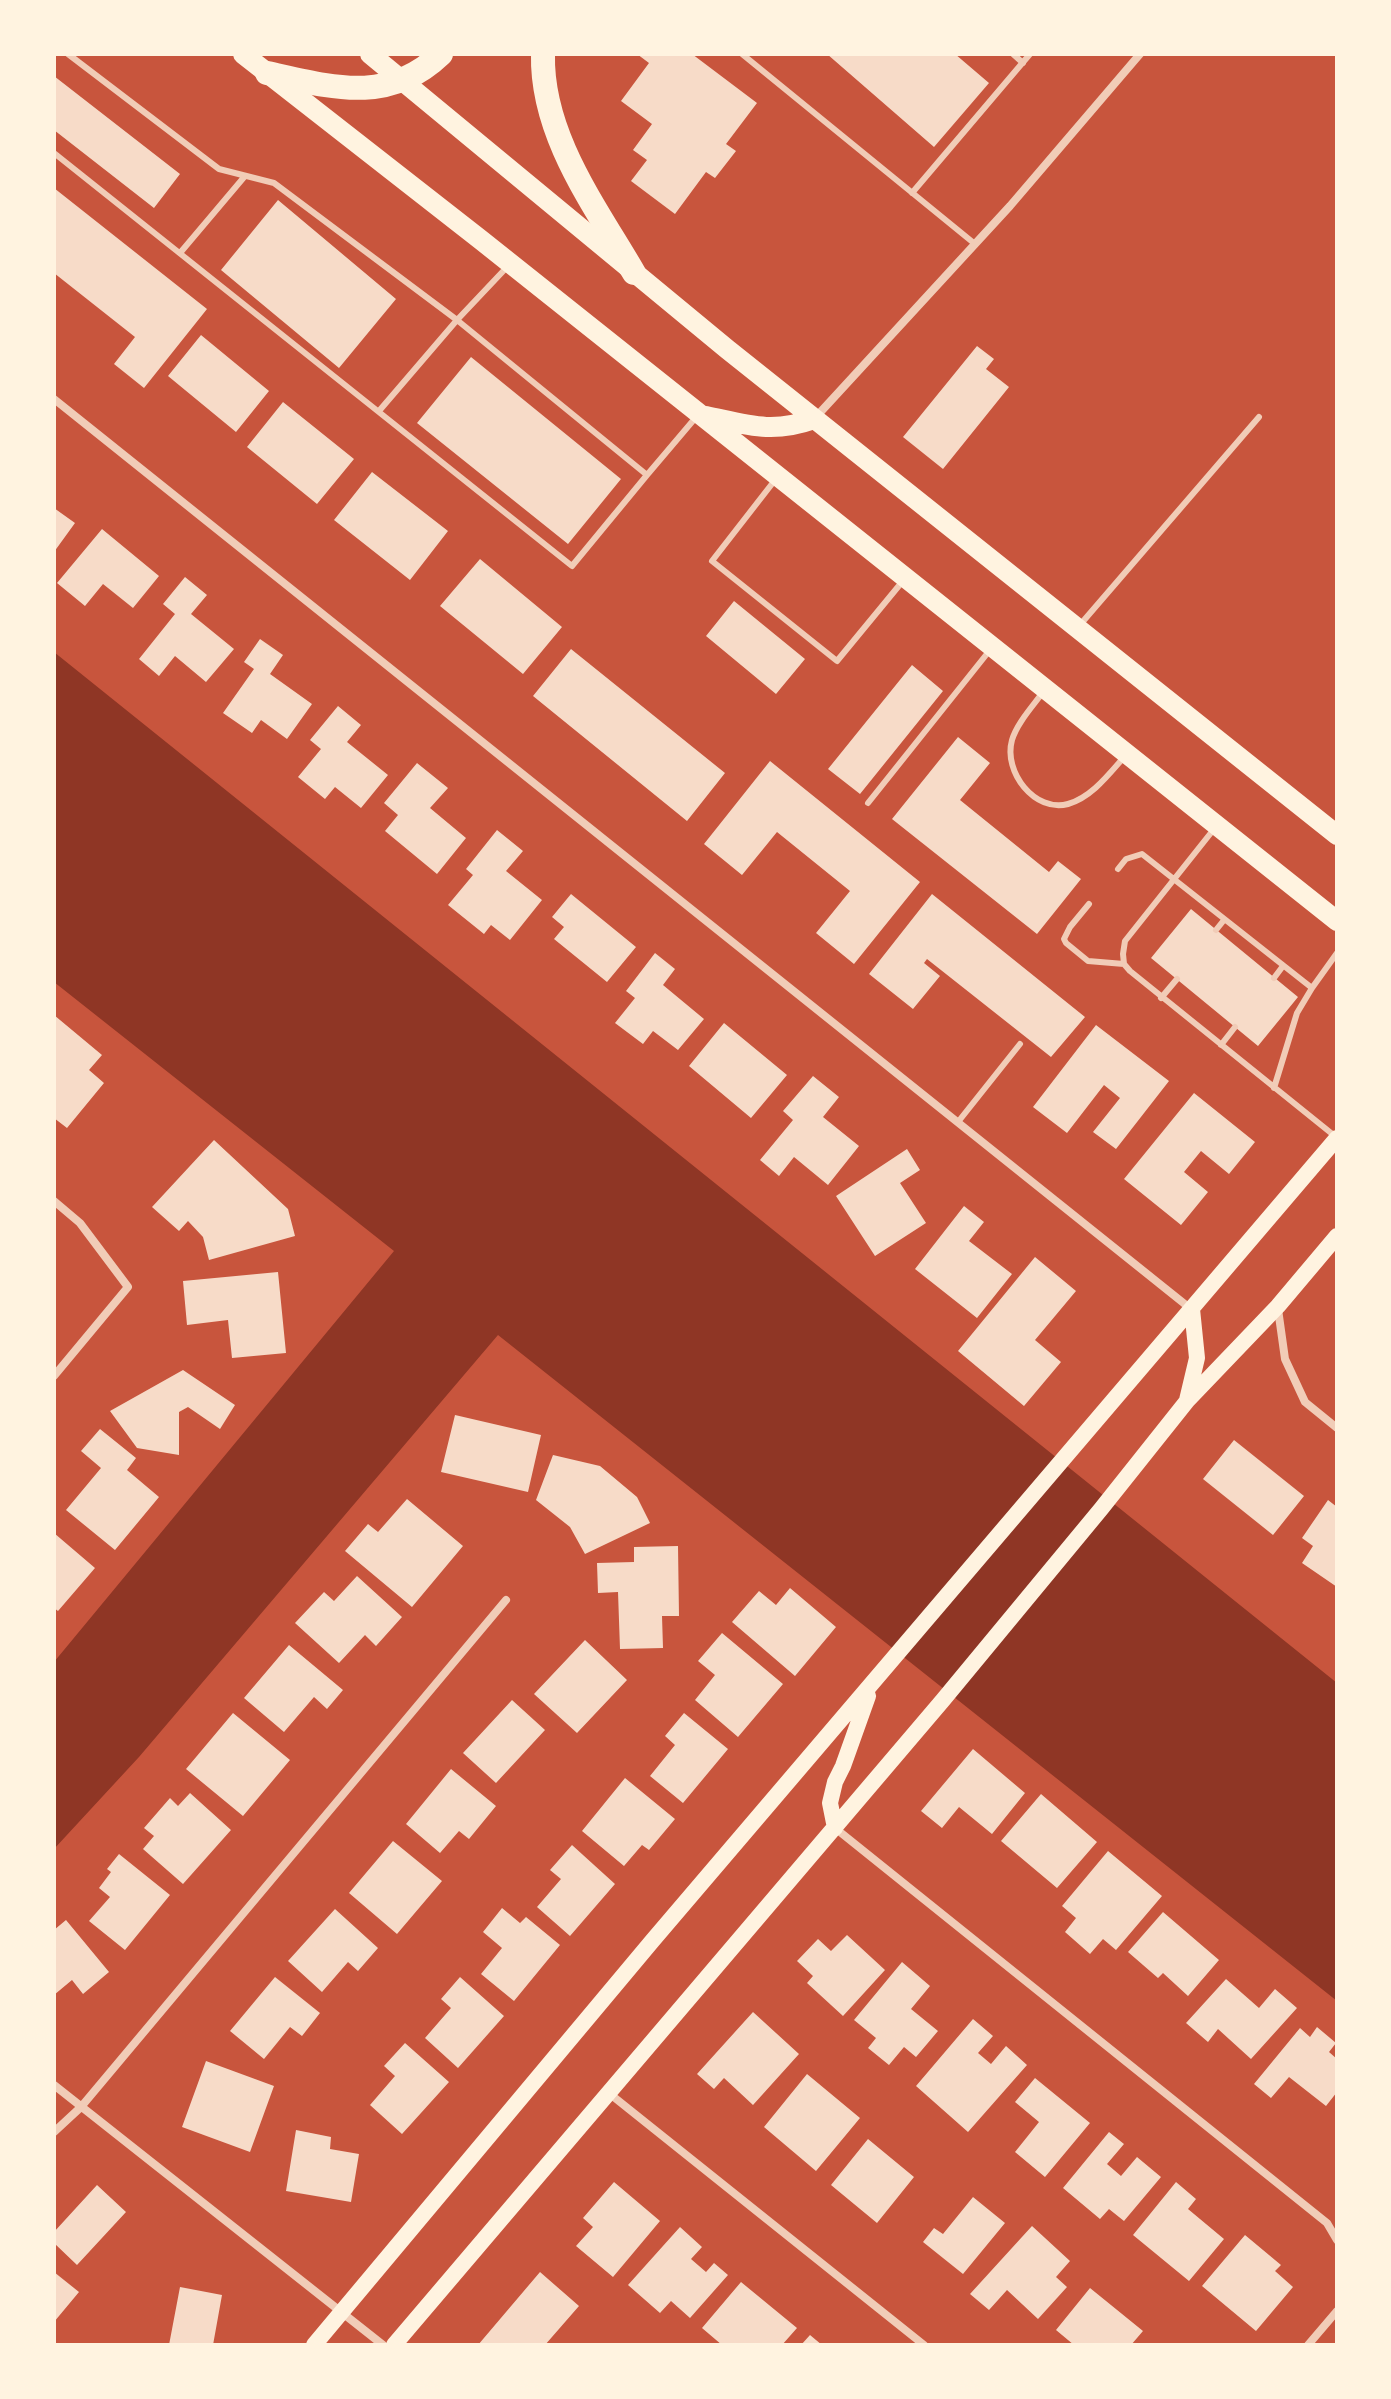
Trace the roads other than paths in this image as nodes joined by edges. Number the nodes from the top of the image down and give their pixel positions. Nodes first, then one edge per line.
1 (68, 54) edge
2 (243, 54) edge
3 (370, 54) edge
4 (441, 54) edge
5 (543, 54) edge
6 (742, 54) edge
7 (1013, 54) edge
8 (1030, 54) edge
9 (1140, 54) edge
10 (1023, 63) junction
11 (267, 73) junction
12 (403, 81) junction
13 (54, 153) edge
14 (245, 176) junction
15 (912, 193) junction
16 (975, 244) junction
17 (180, 253) junction
18 (510, 263) junction
19 (634, 273) junction
20 (457, 320) junction
21 (54, 399) edge
22 (379, 411) junction
23 (698, 414) junction
24 (1259, 417) dead end
25 (814, 419) junction
26 (647, 475) junction
27 (777, 477) junction
28 (905, 578) junction
29 (1076, 629) junction
30 (992, 647) junction
31 (1045, 689) junction
32 (1127, 754) junction
33 (868, 803) dead end
34 (1217, 826) junction
35 (1336, 831) edge
36 (1118, 869) dead end
37 (1174, 880) junction
38 (1089, 904) dead end
39 (1224, 920) junction
40 (1337, 921) edge
41 (1216, 930) dead end
42 (1337, 953) edge
43 (1124, 964) junction
44 (1283, 966) junction
45 (1274, 978) dead end
46 (1177, 979) dead end
47 (1312, 988) junction
48 (1161, 998) junction
49 (1235, 1027) dead end
50 (1020, 1044) dead end
51 (1221, 1045) junction
52 (1274, 1088) junction
53 (958, 1122) junction
54 (1337, 1138) edge
55 (54, 1201) edge
56 (1337, 1236) edge
57 (1278, 1306) junction
58 (1192, 1309) junction
59 (54, 1376) edge
60 (1187, 1401) junction
61 (1337, 1428) edge
62 (506, 1600) dead end
63 (872, 1685) junction
64 (835, 1828) junction
65 (54, 2085) edge
66 (610, 2094) junction
67 (81, 2107) junction
68 (54, 2132) edge
69 (1337, 2240) edge
70 (1337, 2311) edge
71 (342, 2312) junction
72 (314, 2345) edge
73 (383, 2345) edge
74 (394, 2345) edge
75 (924, 2345) edge
76 (1308, 2345) edge

1 - 14 lane
2 - 11 main road
3 - 12 main road
4 - 12 highway
5 - 19 highway
6 - 15 lane
7 - 10 lane
8 - 10 lane
9 - 16 street
10 - 15 lane
11 - 12 highway
11 - 18 main road
12 - 19 main road
13 - 17 lane
14 - 17 lane
14 - 20 lane
15 - 16 lane
16 - 25 street
17 - 22 lane
18 - 20 lane
18 - 23 main road
19 - 25 main road
20 - 22 lane
20 - 26 lane
21 - 53 street
22 - 26 lane
23 - 25 main road
23 - 26 lane
23 - 27 main road
24 - 29 lane
25 - 29 main road
27 - 28 main road
27 - 28 lane
28 - 30 main road
29 - 35 main road
30 - 31 main road
30 - 33 lane
31 - 32 main road
31 - 32 lane
32 - 34 main road
34 - 37 lane
34 - 40 main road
36 - 37 lane
37 - 39 lane
37 - 43 lane
38 - 43 lane
39 - 41 lane
39 - 44 lane
42 - 47 lane
43 - 48 lane
44 - 45 lane
44 - 47 lane
46 - 48 lane
47 - 52 lane
48 - 51 lane
49 - 51 lane
50 - 53 lane
51 - 52 lane
52 - 54 lane
53 - 58 street
54 - 58 main road
55 - 59 street
56 - 57 main road
57 - 60 main road
57 - 61 street
58 - 60 main road
58 - 63 main road
60 - 64 main road
62 - 67 street
63 - 64 main road
63 - 71 main road
64 - 66 main road
64 - 69 street
65 - 67 street
66 - 74 main road
66 - 75 street
67 - 68 street
67 - 71 street
70 - 76 street
71 - 72 main road
71 - 73 street

